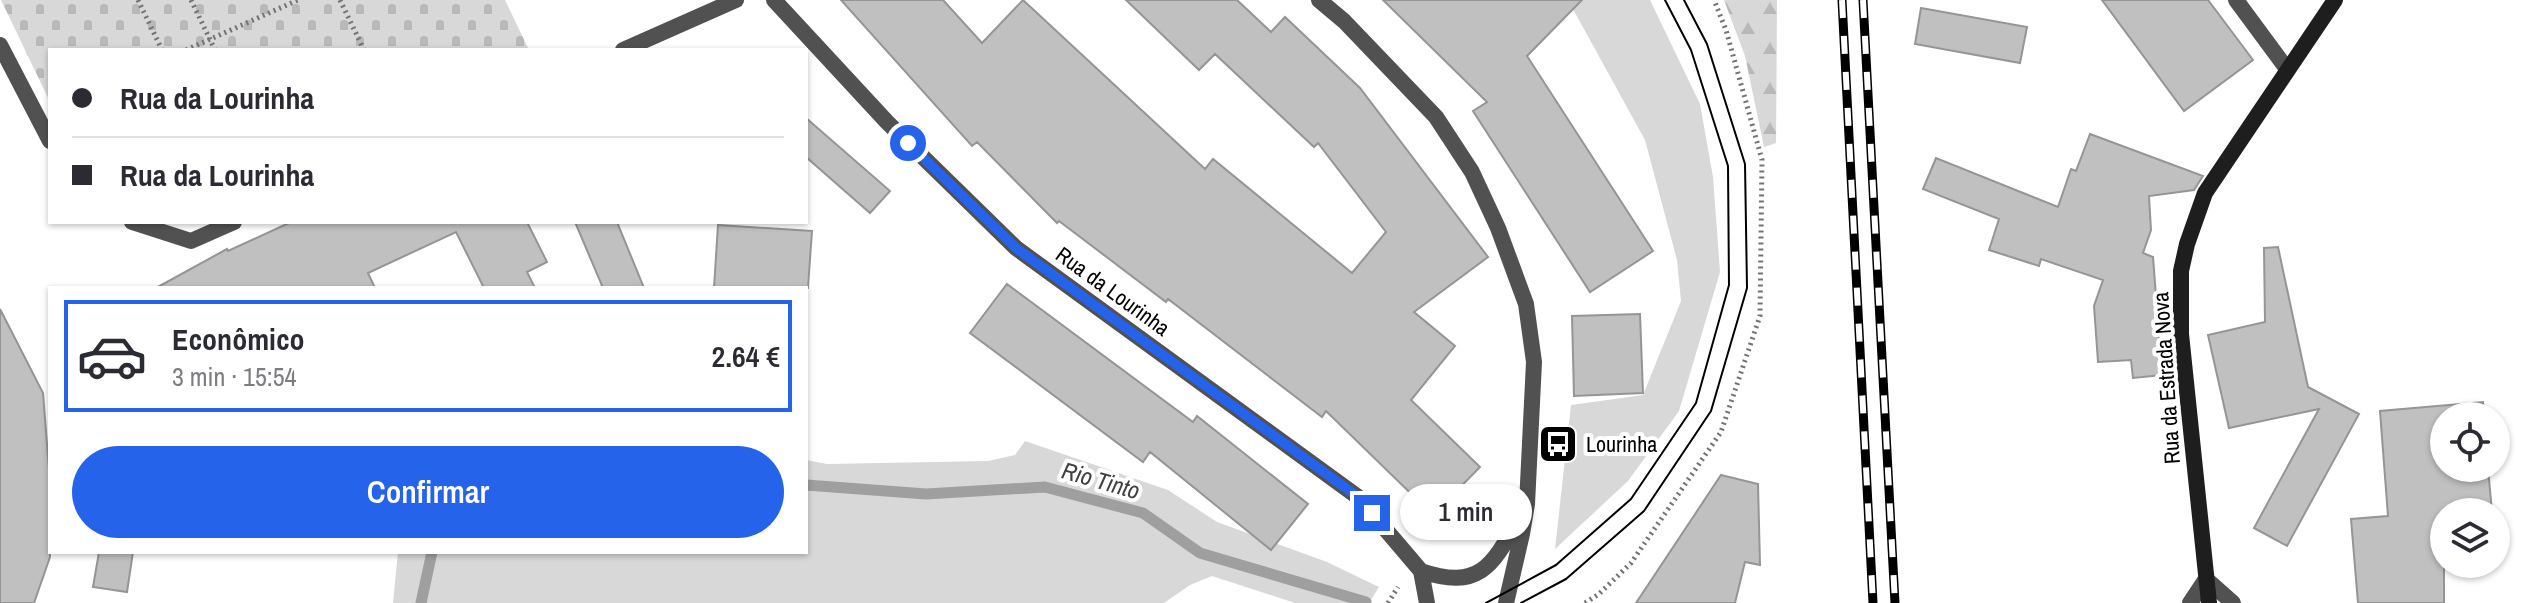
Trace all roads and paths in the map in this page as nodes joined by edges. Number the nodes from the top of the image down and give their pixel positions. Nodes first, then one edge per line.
1 (138, 0) edge
2 (191, 0) edge
3 (298, 0) edge
4 (340, 0) edge
5 (736, 0) edge
6 (774, 0) edge
7 (1319, 0) edge
8 (1714, 0) edge
9 (2236, 0) edge
10 (2335, 0) edge
11 (210, 39) junction
12 (0, 45) edge
13 (161, 48) edge
14 (190, 48) edge
15 (214, 48) edge
16 (363, 48) edge
17 (628, 48) edge
18 (2287, 69) junction
19 (48, 137) edge
20 (138, 224) edge
21 (229, 224) edge
22 (1527, 504) junction
23 (1421, 571) junction
24 (2206, 579) junction
25 (1398, 587) dead end
26 (1388, 603) edge
27 (1427, 603) edge
28 (1506, 603) edge
29 (1585, 603) edge
30 (2190, 603) edge
31 (2209, 603) edge
32 (2233, 603) edge

1 - 13 path
2 - 11 path
3 - 11 path
4 - 16 path
5 - 17 street
6 - 23 street, Rua da Lourinha
7 - 22 street
8 - 29 path
9 - 18 street
10 - 18 street, Rua da Estrada Nova
11 - 14 path
11 - 15 path
12 - 19 street
18 - 24 street, Rua da Estrada Nova
20 - 21 street
22 - 23 street
22 - 28 street
23 - 27 street, Rua da Lourinha
24 - 30 street
24 - 31 street, Rua da Estrada Nova
24 - 32 street
25 - 26 path

